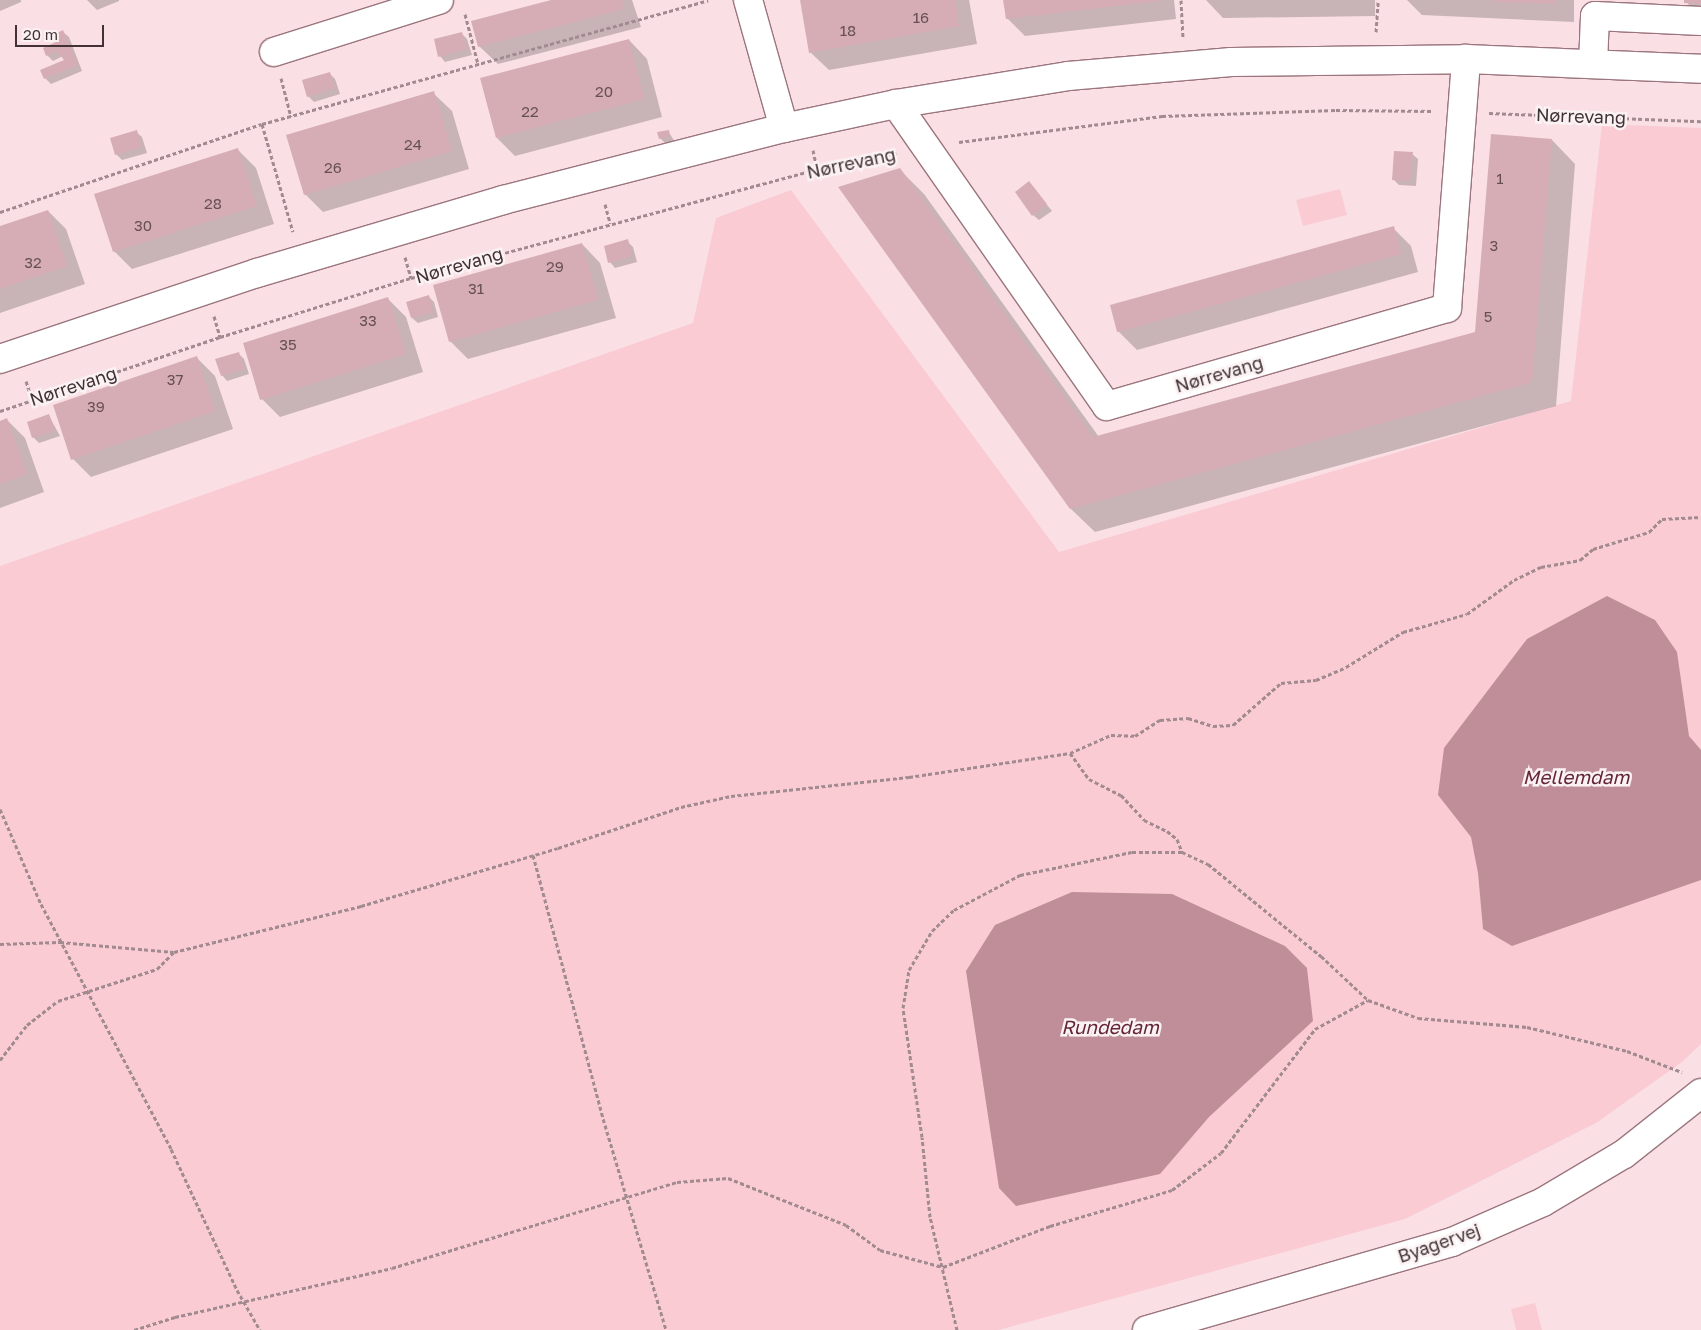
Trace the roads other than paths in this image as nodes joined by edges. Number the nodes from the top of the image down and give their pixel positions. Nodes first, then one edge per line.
1 (748, 0) edge
2 (451, 5) edge
3 (1701, 21) edge
4 (274, 52) road end
5 (1466, 59) junction
6 (1593, 64) junction
7 (1701, 69) edge
8 (896, 104) junction
9 (784, 128) junction
10 (0, 359) edge
11 (1696, 1084) edge
12 (1147, 1330) edge

1 - 9 street
2 - 4 street
3 - 6 street
5 - 6 street
5 - 8 street
5 - 8 street, Nørrevang
6 - 7 street
8 - 9 street
9 - 10 street
11 - 12 street, Byagervej

